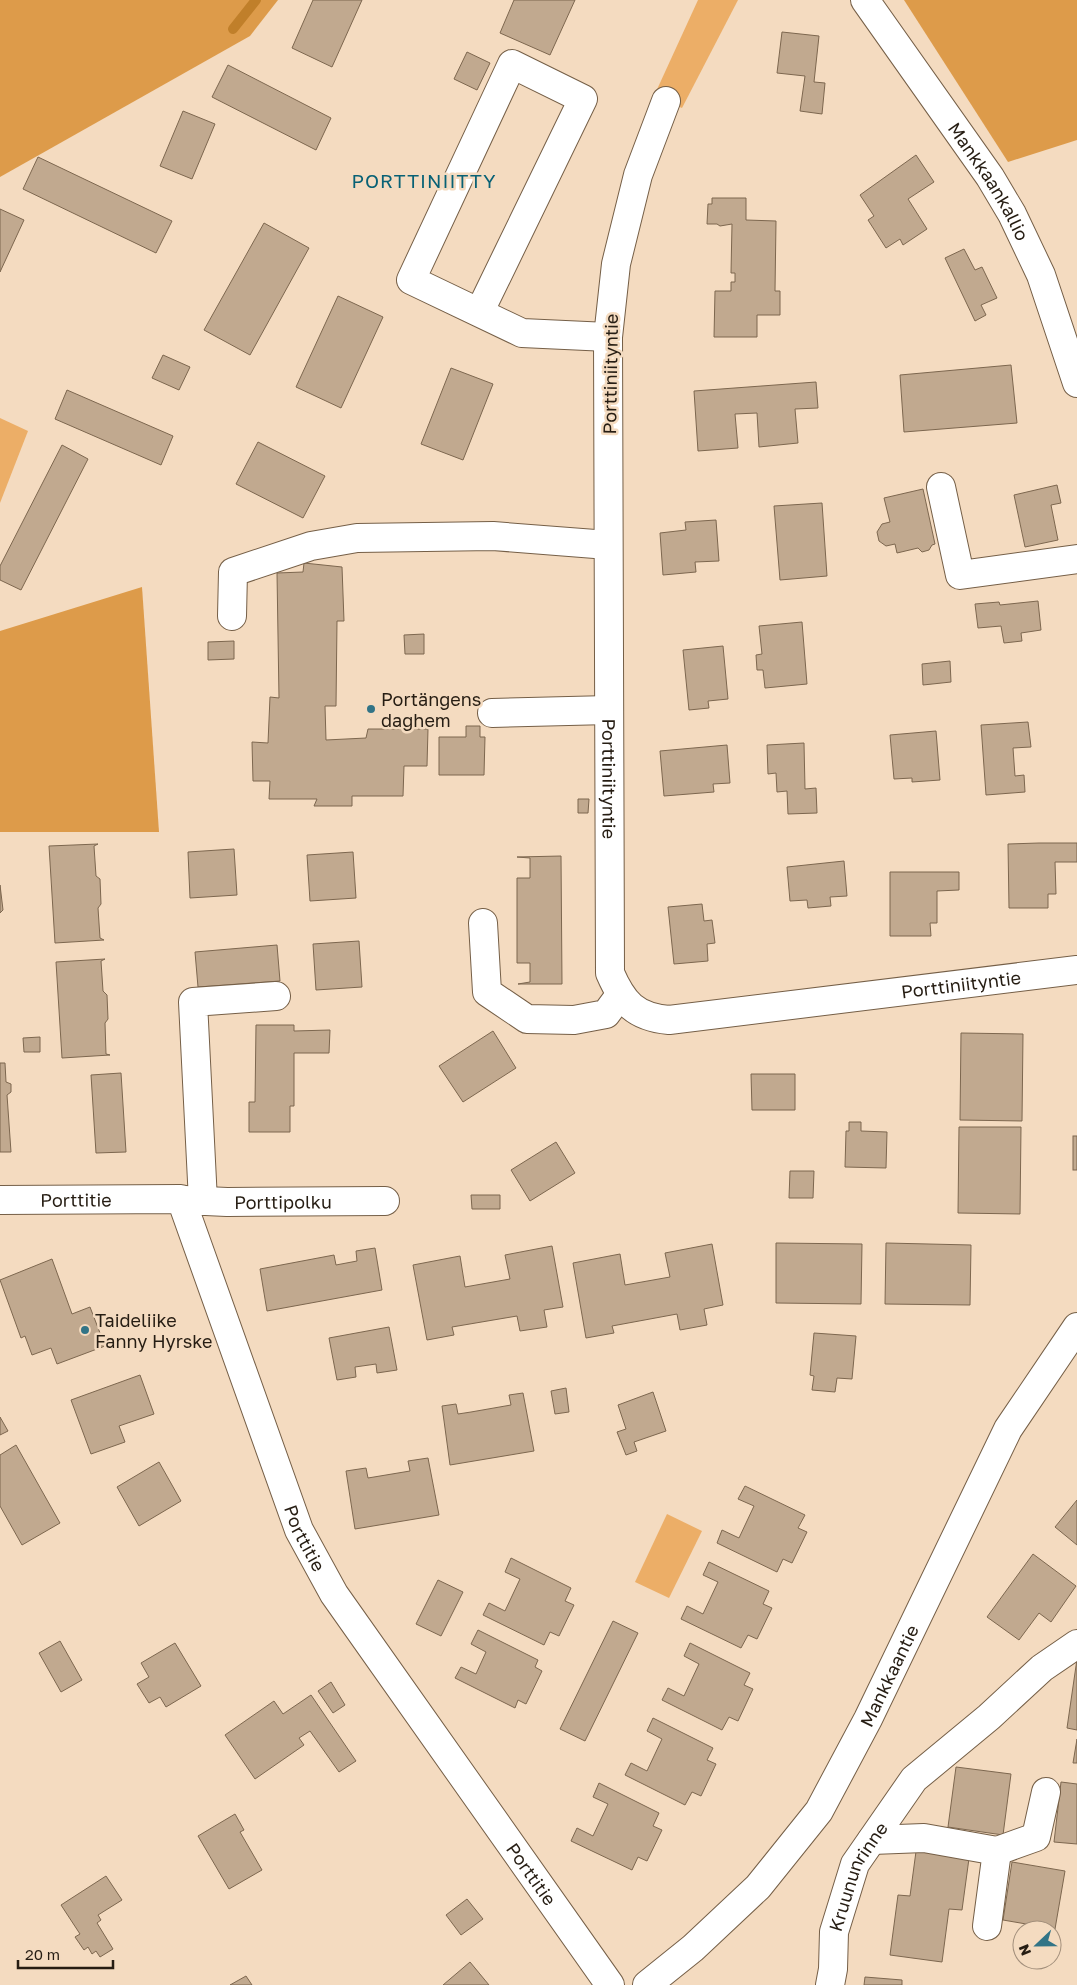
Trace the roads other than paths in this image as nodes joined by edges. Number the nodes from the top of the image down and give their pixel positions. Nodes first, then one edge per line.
1 (865, 0) edge
2 (666, 100) dead end
3 (480, 312) junction
4 (608, 337) junction
5 (1077, 382) edge
6 (941, 487) dead end
7 (608, 545) junction
8 (1077, 559) edge
9 (232, 616) dead end
10 (609, 710) junction
11 (492, 714) dead end
12 (483, 923) dead end
13 (1077, 970) edge
14 (620, 995) junction
15 (276, 996) dead end
16 (0, 1200) edge
17 (192, 1200) junction
18 (385, 1201) dead end
19 (1077, 1327) edge
20 (1077, 1644) edge
21 (1046, 1792) dead end
22 (872, 1840) junction
23 (996, 1851) junction
24 (987, 1926) dead end
25 (610, 1985) edge
26 (647, 1985) edge
27 (830, 1985) edge

1 - 5 street, Mankkaankallio
2 - 4 street, Porttiniityntie
3 - 3 street
3 - 4 street
4 - 7 street, Porttiniityntie
6 - 8 street
7 - 9 street
7 - 10 street, Porttiniityntie
10 - 11 street
10 - 14 street, Porttiniityntie
12 - 14 street
13 - 14 street, Porttiniityntie
15 - 17 street
16 - 17 street, Porttitie
17 - 18 street, Porttipolku
17 - 25 street, Porttitie
19 - 26 street, Mankkaantie
20 - 22 street, Kruununrinne
21 - 23 street
22 - 23 street
22 - 27 street, Kruununrinne
23 - 24 street

